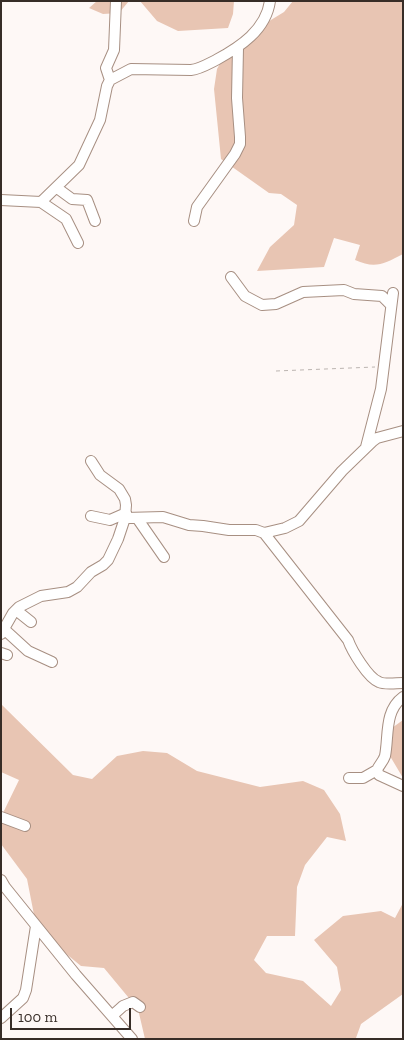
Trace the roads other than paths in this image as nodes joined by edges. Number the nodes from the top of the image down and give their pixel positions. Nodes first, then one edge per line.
1 (116, 1) edge
2 (270, 1) edge
3 (238, 48) junction
4 (110, 80) junction
5 (57, 188) junction
6 (1, 200) edge
7 (41, 202) junction
8 (194, 220) dead end
9 (95, 221) dead end
10 (78, 242) dead end
11 (231, 277) dead end
12 (393, 293) dead end
13 (391, 304) junction
14 (403, 431) edge
15 (366, 448) junction
16 (91, 461) dead end
17 (91, 516) dead end
18 (126, 516) junction
19 (137, 518) junction
20 (264, 532) junction
21 (164, 556) dead end
22 (16, 610) junction
23 (31, 622) dead end
24 (3, 632) edge
25 (52, 662) dead end
26 (403, 682) edge
27 (403, 697) edge
28 (377, 770) junction
29 (349, 778) dead end
30 (403, 786) edge
31 (1, 817) edge
32 (25, 826) dead end
33 (1, 880) edge
34 (36, 926) junction
35 (140, 1007) dead end
36 (113, 1015) junction
37 (1, 1018) edge
38 (132, 1039) edge

1 - 4 street
2 - 3 street
3 - 4 street
3 - 8 street
4 - 5 street
5 - 7 street
5 - 9 street
6 - 7 street
7 - 10 street
11 - 13 street
12 - 13 street
13 - 15 street
14 - 15 street
15 - 20 street
16 - 18 street
17 - 18 street
18 - 19 street
18 - 22 street
19 - 20 street
19 - 21 street
20 - 26 street
22 - 23 street
22 - 24 street
24 - 25 street
27 - 28 street
28 - 29 street
28 - 30 street
31 - 32 street
33 - 34 street
34 - 36 street
34 - 37 street
35 - 36 street
36 - 38 street

